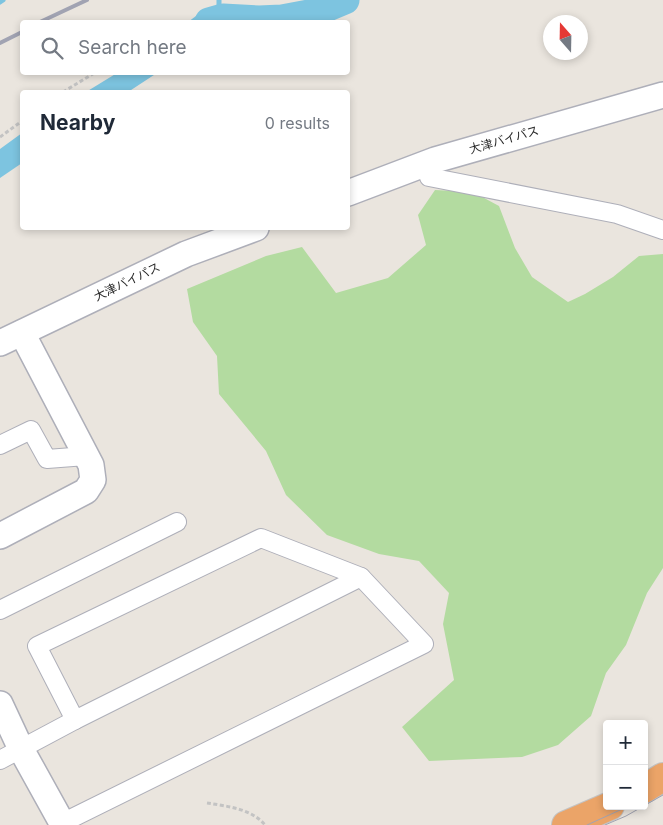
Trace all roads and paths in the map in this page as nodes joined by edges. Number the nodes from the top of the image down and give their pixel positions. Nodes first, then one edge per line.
1 (91, 75) edge
2 (66, 90) edge
3 (663, 94) edge
4 (20, 122) edge
5 (0, 137) edge
6 (424, 164) junction
7 (350, 192) edge
8 (251, 230) edge
9 (663, 230) edge
10 (22, 333) junction
11 (0, 343) edge
12 (0, 445) edge
13 (86, 456) junction
14 (177, 522) dead end
15 (0, 536) edge
16 (361, 577) junction
17 (0, 610) edge
18 (0, 704) edge
19 (75, 720) junction
20 (11, 755) edge
21 (663, 777) edge
22 (648, 786) edge
23 (207, 803) dead end
24 (603, 809) edge
25 (60, 824) edge
26 (265, 825) edge
27 (566, 825) edge

1 - 2 path
3 - 6 main road, 大津バイパス
4 - 5 path
6 - 7 main road, 大津バイパス
6 - 9 street
8 - 10 main road, 大津バイパス
10 - 11 main road, 大津バイパス
10 - 13 main road
12 - 13 street
13 - 15 main road
14 - 17 street
16 - 19 street
16 - 19 street
16 - 25 street
18 - 20 main road
19 - 20 street
20 - 25 main road
21 - 22 highway
23 - 26 path
24 - 27 highway

